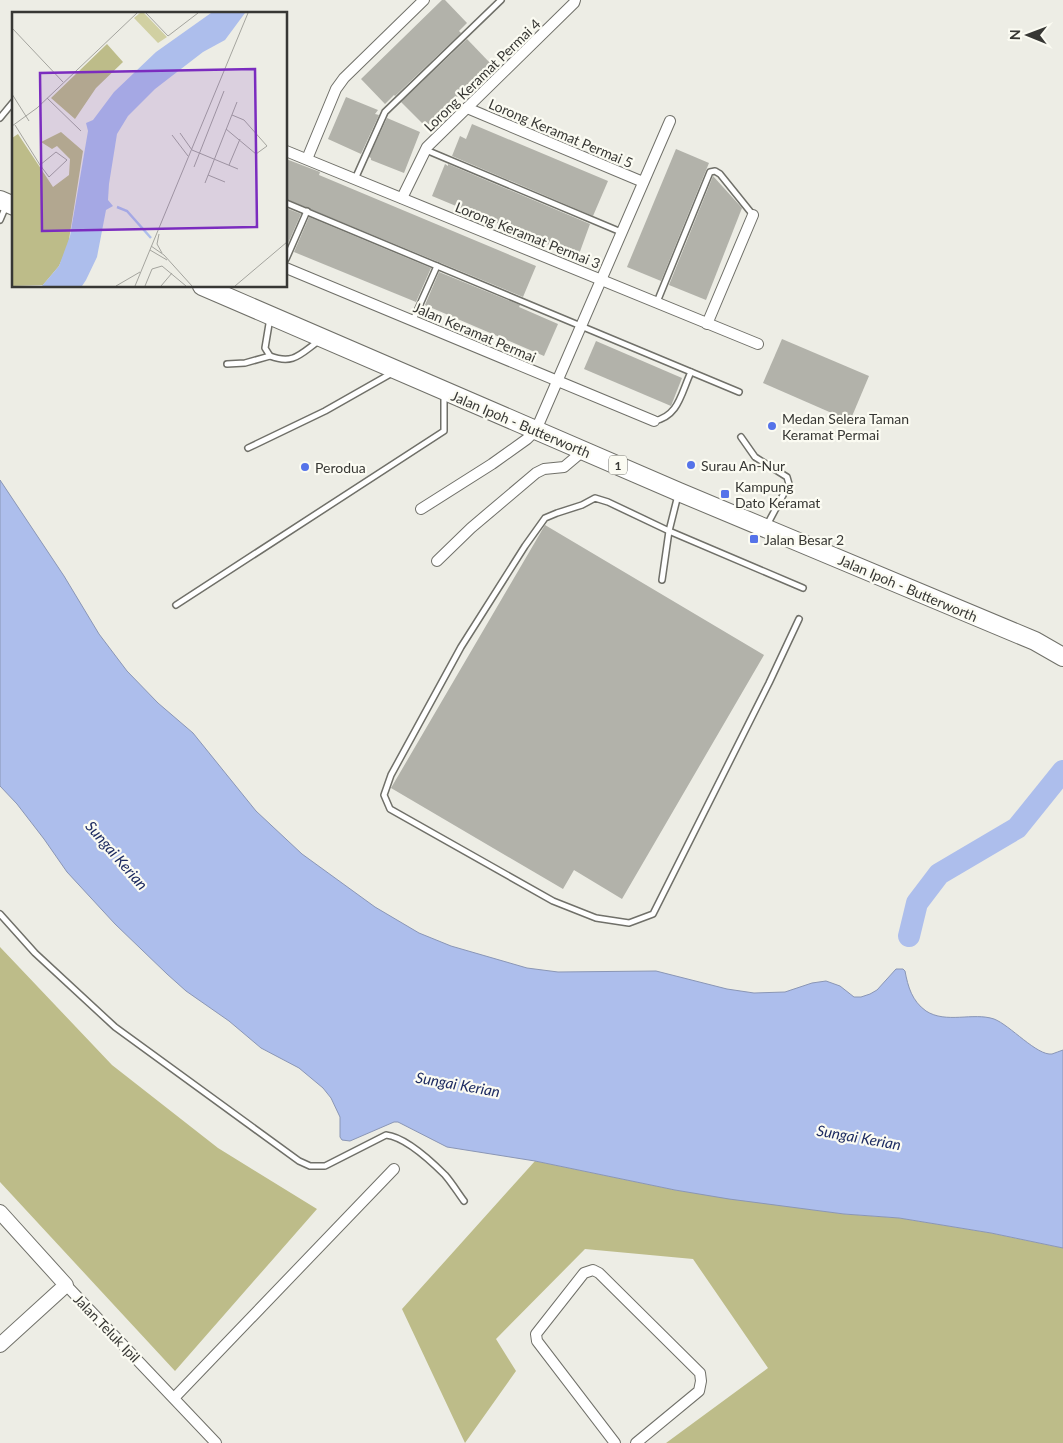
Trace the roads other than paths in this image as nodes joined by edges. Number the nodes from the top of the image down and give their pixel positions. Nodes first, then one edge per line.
1 (424, 0) edge
2 (501, 0) edge
3 (574, 2) edge
4 (12, 103) edge
5 (467, 108) junction
6 (0, 118) edge
7 (670, 121) dead end
8 (426, 150) junction
9 (288, 152) edge
10 (308, 159) junction
11 (355, 179) junction
12 (643, 182) junction
13 (402, 198) junction
14 (7, 203) edge
15 (288, 204) edge
16 (307, 211) junction
17 (754, 215) joint
18 (0, 220) edge
19 (621, 232) junction
20 (288, 254) edge
21 (437, 266) junction
22 (288, 269) edge
23 (601, 280) junction
24 (207, 288) edge
25 (656, 303) junction
26 (270, 316) junction
27 (413, 320) junction
28 (707, 324) junction
29 (581, 326) junction
30 (322, 338) junction
31 (758, 344) dead end
32 (270, 356) junction
33 (227, 364) dead end
34 (397, 370) junction
35 (691, 372) junction
36 (557, 380) junction
37 (444, 391) junction
38 (739, 392) dead end
39 (654, 421) joint
40 (536, 430) junction
41 (741, 436) dead end
42 (248, 448) dead end
43 (583, 450) junction
44 (679, 492) junction
45 (421, 509) dead end
46 (765, 528) junction
47 (669, 532) junction
48 (438, 561) dead end
49 (662, 580) dead end
50 (803, 588) dead end
51 (176, 604) dead end
52 (799, 619) dead end
53 (1035, 641) junction
54 (1063, 649) edge
55 (1063, 657) edge
56 (0, 914) edge
57 (394, 1169) dead end
58 (464, 1201) dead end
59 (0, 1212) edge
60 (66, 1285) junction
61 (0, 1345) edge
62 (174, 1398) junction
63 (216, 1443) edge
64 (615, 1443) edge
65 (636, 1443) edge

1 - 10 street
2 - 11 lane
3 - 5 street, Lorong Keramat Permai 4
4 - 6 lane
5 - 8 street, Lorong Keramat Permai 4
5 - 12 street, Lorong Keramat Permai 5
7 - 12 street
8 - 13 street, Lorong Keramat Permai 4
8 - 19 lane
9 - 10 street, Lorong Keramat Permai 3
10 - 11 street, Lorong Keramat Permai 3
11 - 13 street, Lorong Keramat Permai 3
12 - 19 street
13 - 23 street, Lorong Keramat Permai 3
14 - 18 lane
15 - 16 lane
16 - 20 lane
16 - 21 lane
17 - 25 lane
17 - 28 street
19 - 23 street
21 - 27 lane
21 - 29 lane
22 - 27 street, Jalan Keramat Permai
23 - 25 street, Lorong Keramat Permai 3
23 - 29 street
24 - 26 highway, Jalan Ipoh - Butterworth / 1
25 - 28 street, Lorong Keramat Permai 3
26 - 30 highway, Jalan Ipoh - Butterworth / 1
26 - 32 lane
27 - 36 street, Jalan Keramat Permai
28 - 31 street, Lorong Keramat Permai 3
29 - 35 lane
29 - 36 street
30 - 32 lane
30 - 34 highway, Jalan Ipoh - Butterworth / 1
32 - 33 lane
34 - 37 highway, Jalan Ipoh - Butterworth / 1
34 - 42 lane
35 - 38 lane
35 - 39 lane
36 - 39 street, Jalan Keramat Permai
36 - 40 street
37 - 40 highway, Jalan Ipoh - Butterworth / 1
37 - 51 lane
40 - 43 highway, Jalan Ipoh - Butterworth / 1
40 - 45 street
41 - 46 lane
43 - 44 highway, Jalan Ipoh - Butterworth / 1
43 - 48 street
44 - 46 highway, Jalan Ipoh - Butterworth / 1
44 - 47 lane
46 - 53 highway, Jalan Ipoh - Butterworth / 1
47 - 49 lane
47 - 50 lane
47 - 52 lane
53 - 54 highway, Jalan Ipoh - Butterworth / 1
53 - 55 highway, Jalan Ipoh - Butterworth / 1
56 - 58 lane
57 - 62 street
59 - 60 street, Jalan Teluk Ipil
60 - 61 street
60 - 62 street, Jalan Teluk Ipil
62 - 63 street, Jalan Teluk Ipil
64 - 65 street

